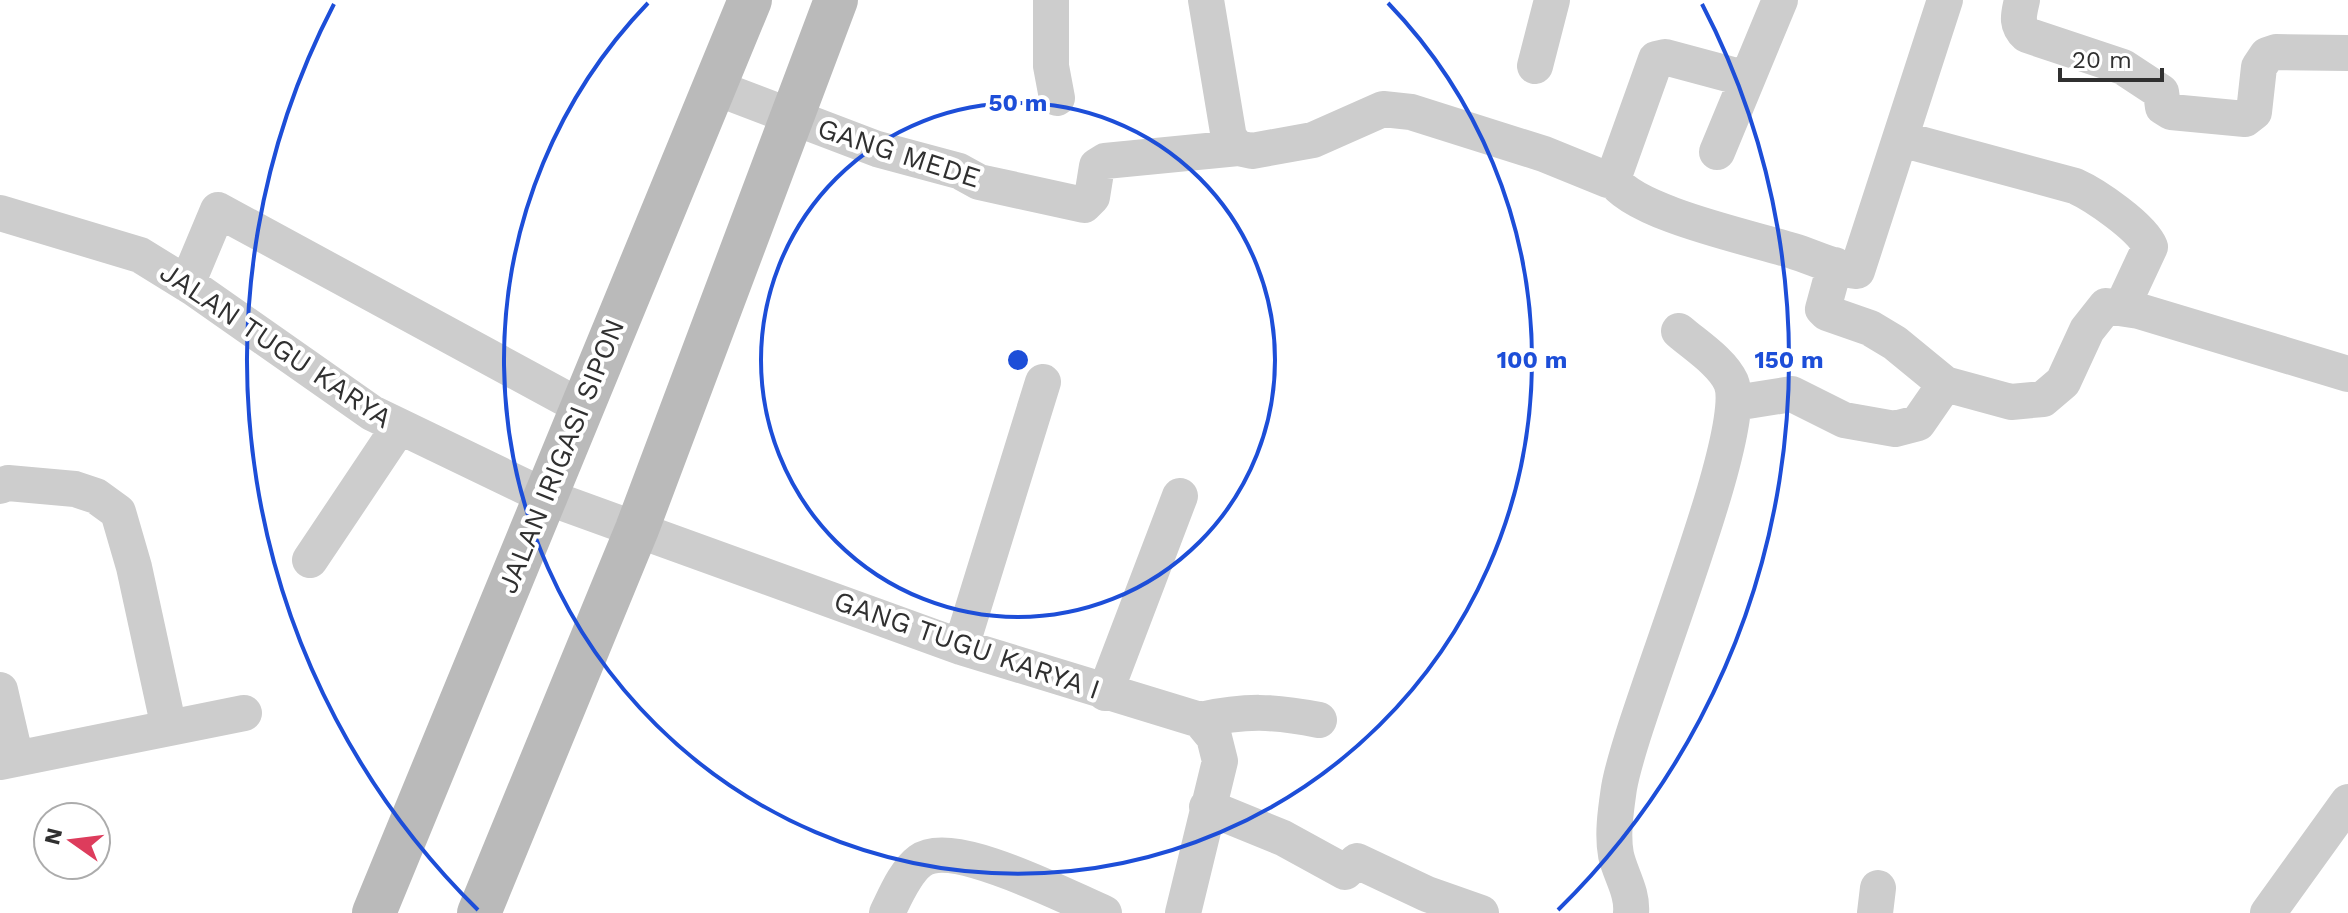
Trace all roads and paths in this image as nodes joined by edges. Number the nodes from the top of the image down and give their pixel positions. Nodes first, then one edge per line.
1 (750, 0) edge
2 (836, 0) edge
3 (1051, 0) edge
4 (1206, 0) edge
5 (1552, 0) edge
6 (1780, 0) edge
7 (1945, 0) edge
8 (2022, 0) edge
9 (2348, 53) edge
10 (1535, 66) dead end
11 (1747, 79) junction
12 (724, 91) junction
13 (1057, 98) dead end
14 (782, 112) junction
15 (1901, 139) junction
16 (1238, 148) junction
17 (1717, 152) dead end
18 (1613, 179) junction
19 (0, 213) edge
20 (1835, 265) junction
21 (187, 284) junction
22 (2122, 307) junction
23 (1679, 331) dead end
24 (2348, 374) edge
25 (1043, 382) dead end
26 (1945, 384) junction
27 (1735, 403) junction
28 (581, 407) junction
29 (399, 427) junction
30 (0, 486) edge
31 (1180, 496) dead end
32 (551, 498) junction
33 (629, 526) junction
34 (310, 560) dead end
35 (961, 647) junction
36 (0, 690) edge
37 (1105, 693) junction
38 (244, 713) dead end
39 (1200, 720) junction
40 (1319, 720) dead end
41 (169, 728) junction
42 (8, 761) edge
43 (2348, 802) edge
44 (1207, 807) junction
45 (374, 913) edge
46 (479, 913) edge
47 (887, 913) edge
48 (1104, 913) edge
49 (1183, 913) edge
50 (1481, 913) edge
51 (1631, 913) edge
52 (2268, 913) edge

1 - 12 street, JALAN IRIGASI SIPON
2 - 14 street
3 - 13 street
4 - 16 street
5 - 10 street
6 - 11 street
7 - 15 street
8 - 9 street
11 - 17 street
11 - 18 street
12 - 14 street, GANG MEDE
12 - 28 street, JALAN IRIGASI SIPON
14 - 16 street, GANG MEDE
14 - 33 street
15 - 20 street
15 - 22 street
16 - 18 street
18 - 20 street
19 - 21 street, JALAN TUGU KARYA
20 - 26 street
21 - 28 street
21 - 29 street, JALAN TUGU KARYA
22 - 24 street
22 - 26 street
23 - 27 street
25 - 35 street
26 - 27 street
27 - 51 street
28 - 32 street, JALAN IRIGASI SIPON
29 - 32 street, JALAN TUGU KARYA
29 - 34 street
30 - 41 street
31 - 37 street
32 - 33 street, GANG TUGU KARYA I
32 - 45 street, JALAN IRIGASI SIPON
33 - 35 street, GANG TUGU KARYA I
33 - 46 street
35 - 37 street, GANG TUGU KARYA I
36 - 42 street
37 - 39 street, GANG TUGU KARYA I
38 - 41 street
39 - 40 street
39 - 44 street
41 - 42 street
43 - 52 street
44 - 49 street
44 - 50 street
47 - 48 street

